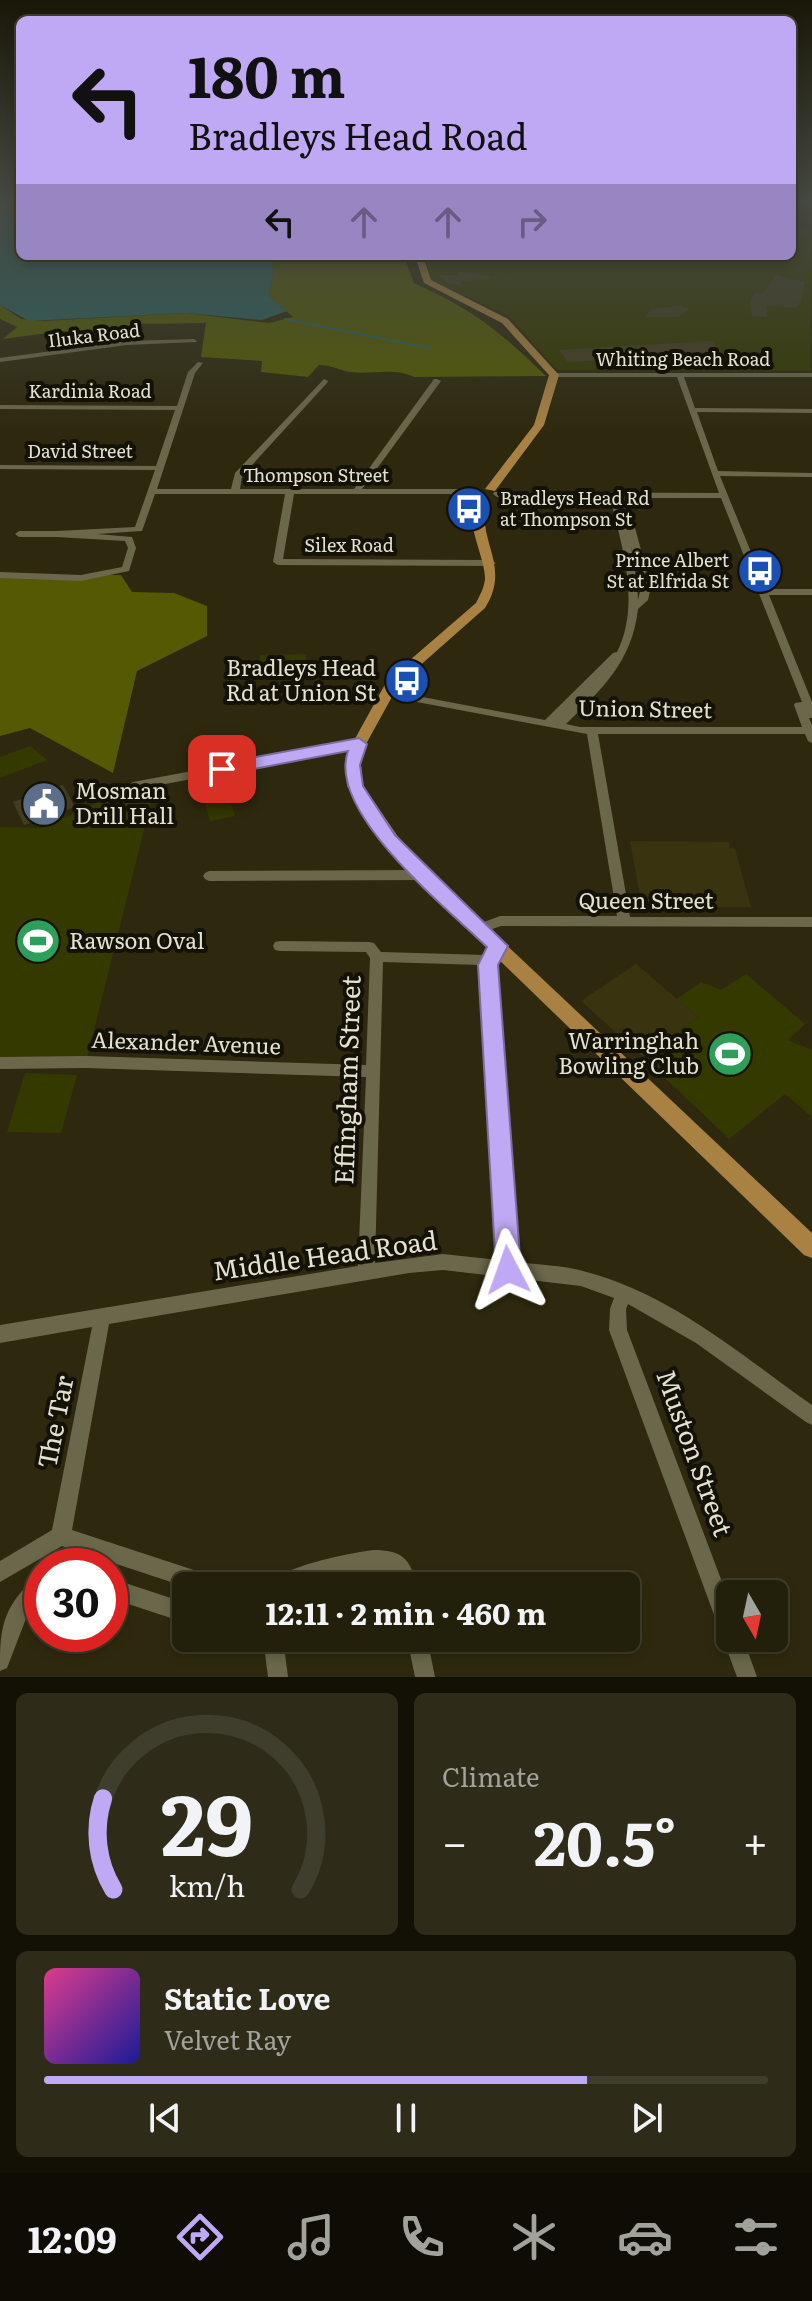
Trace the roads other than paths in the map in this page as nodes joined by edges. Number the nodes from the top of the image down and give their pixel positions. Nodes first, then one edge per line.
1 (426, 279) edge
2 (192, 343) dead end
3 (0, 362) edge
4 (200, 363) dead end
5 (554, 375) junction
6 (677, 376) junction
7 (810, 376) edge
8 (324, 381) dead end
9 (437, 381) dead end
10 (0, 407) edge
11 (180, 408) junction
12 (694, 410) junction
13 (812, 411) edge
14 (0, 467) edge
15 (159, 468) junction
16 (714, 470) junction
17 (812, 475) edge
18 (152, 491) junction
19 (235, 492) junction
20 (290, 492) junction
21 (356, 492) junction
22 (618, 495) junction
23 (486, 496) junction
24 (724, 496) junction
25 (19, 534) dead end
26 (57, 534) junction
27 (491, 563) junction
28 (0, 575) edge
29 (764, 592) junction
30 (812, 592) edge
31 (385, 693) junction
32 (812, 715) edge
33 (552, 725) junction
34 (592, 731) junction
35 (811, 734) edge
36 (359, 744) junction
37 (133, 786) dead end
38 (425, 875) junction
39 (209, 876) dead end
40 (624, 921) junction
41 (812, 922) edge
42 (481, 928) junction
43 (280, 946) dead end
44 (495, 953) junction
45 (377, 957) junction
46 (0, 1063) edge
47 (371, 1071) junction
48 (812, 1248) edge
49 (508, 1270) junction
50 (366, 1272) junction
51 (624, 1295) junction
52 (102, 1317) junction
53 (0, 1334) edge
54 (812, 1416) edge
55 (61, 1536) junction
56 (0, 1572) edge
57 (315, 1572) edge
58 (401, 1572) edge
59 (172, 1573) edge
60 (716, 1592) edge
61 (128, 1594) edge
62 (24, 1604) edge
63 (172, 1608) edge
64 (275, 1652) edge
65 (420, 1652) edge
66 (738, 1652) edge
67 (0, 1661) edge
68 (278, 1677) edge
69 (425, 1677) edge
70 (747, 1677) edge

1 - 5 main road
2 - 3 street, Iluka Road
4 - 11 street
5 - 6 street, Whiting Beach Road
5 - 23 main road
6 - 7 street, Whiting Beach Road
6 - 12 street
6 - 16 street
8 - 19 street
9 - 21 street
10 - 11 street, Kardinia Road
11 - 15 street
12 - 13 street
12 - 16 street
14 - 15 street, David Street
15 - 18 street
16 - 17 street
16 - 24 street
18 - 19 street, Thompson Street
18 - 26 street
19 - 20 street, Thompson Street
20 - 21 street, Thompson Street
20 - 27 street, Silex Road
21 - 23 street, Thompson Street
22 - 23 street, Thompson Street
22 - 24 street, Thompson Street
22 - 33 street
23 - 27 main road
24 - 29 street
24 - 35 street
25 - 26 street
26 - 28 street
27 - 31 main road
29 - 30 street
29 - 32 street
31 - 33 street, Union Street
31 - 36 main road
33 - 34 street, Union Street
34 - 35 street, Union Street
34 - 40 street
36 - 37 street
36 - 38 main road
38 - 39 street
38 - 42 main road
40 - 41 street, Queen Street
40 - 42 street, Queen Street
42 - 44 main road
43 - 45 street
44 - 45 street, Effingham Street
44 - 48 main road
44 - 49 street
45 - 47 street, Effingham Street
46 - 47 street, Alexander Avenue
47 - 50 street, Effingham Street
49 - 50 street, Middle Head Road
49 - 51 street, Middle Head Road
50 - 52 street, Middle Head Road
51 - 54 street, Middle Head Road
51 - 60 street, Muston Street
52 - 53 street, Middle Head Road
52 - 55 street, The Tar
55 - 56 street
55 - 59 street
57 - 58 street
61 - 63 street
62 - 67 street
64 - 68 street
65 - 69 street
66 - 70 street

